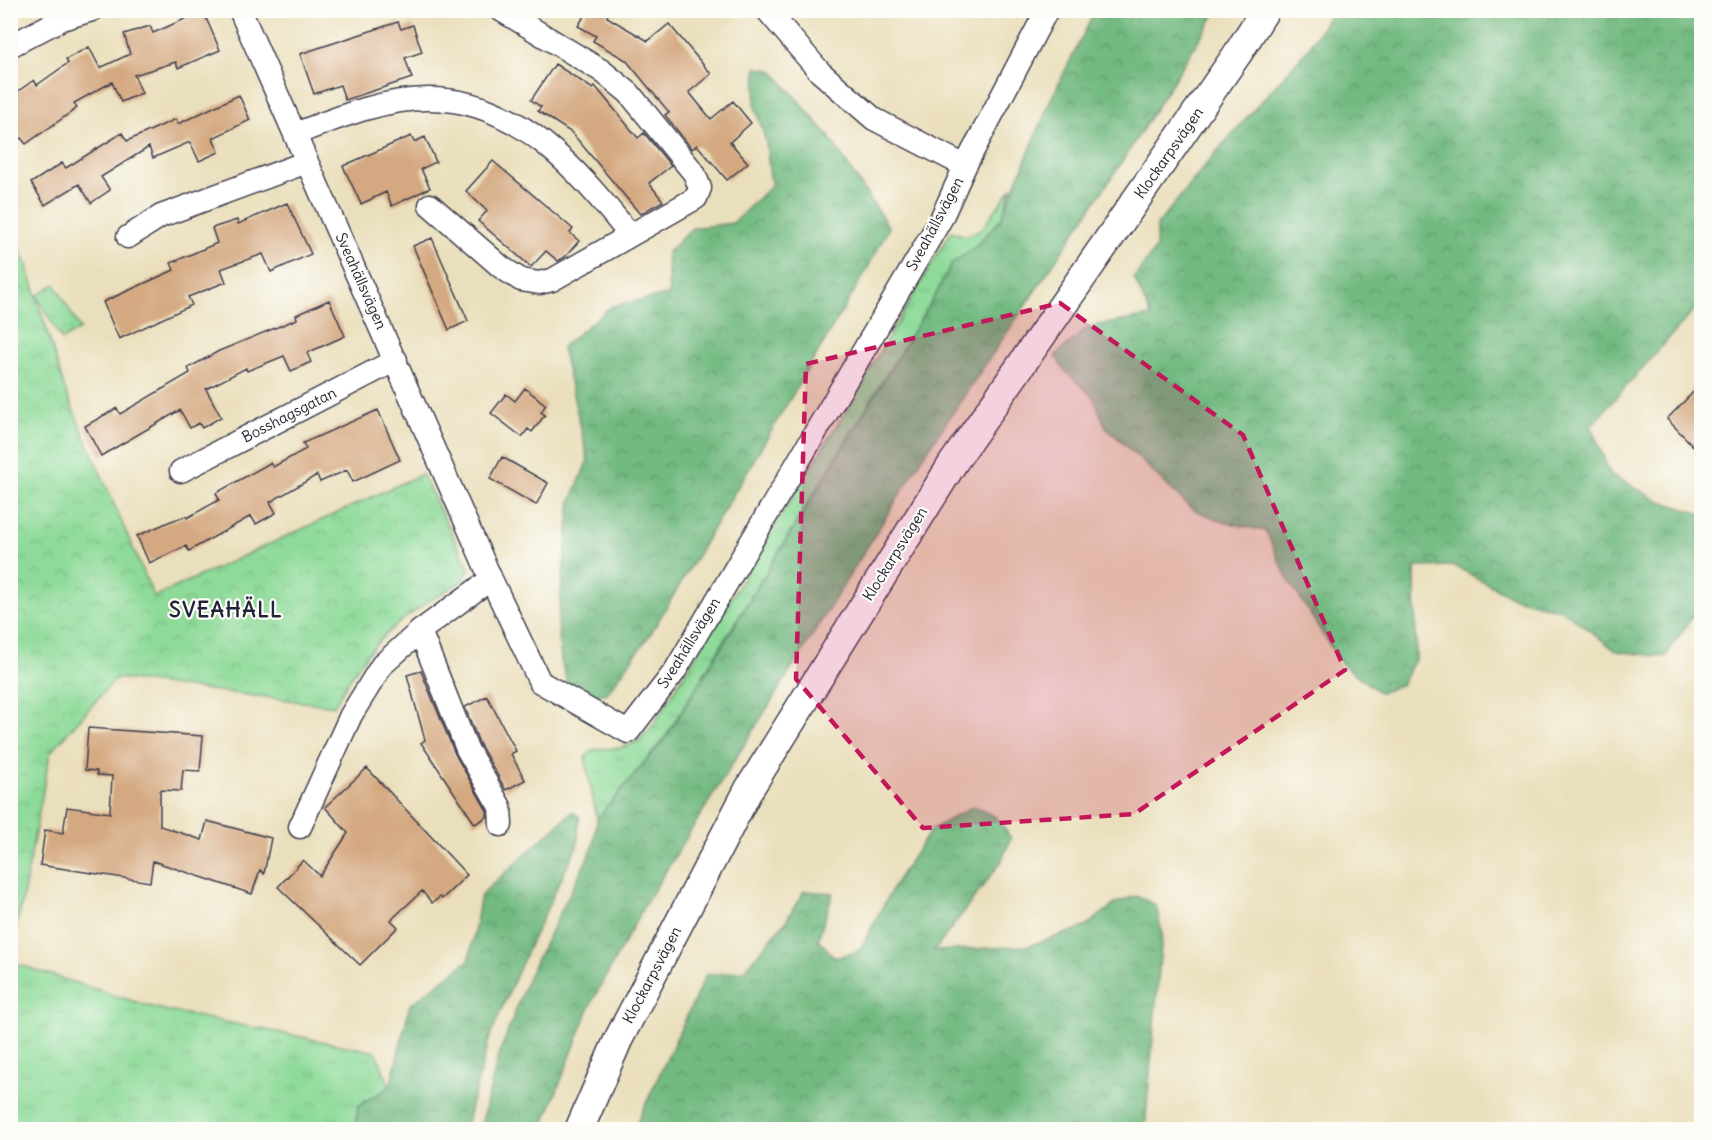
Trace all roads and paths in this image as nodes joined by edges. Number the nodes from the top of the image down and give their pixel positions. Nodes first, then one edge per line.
1 (92, 10) edge
2 (240, 10) edge
3 (501, 10) edge
4 (767, 10) edge
5 (1047, 10) edge
6 (1265, 10) edge
7 (10, 46) edge
8 (295, 134) junction
9 (307, 162) junction
10 (965, 166) junction
11 (430, 205) dead end
12 (629, 234) junction
13 (128, 237) dead end
14 (396, 360) junction
15 (181, 471) dead end
16 (491, 579) junction
17 (420, 631) junction
18 (501, 825) dead end
19 (300, 827) dead end
20 (579, 1130) edge

1 - 7 street
2 - 8 street, Sveahällsvägen
3 - 12 street
4 - 10 street
5 - 10 street, Sveahällsvägen
6 - 20 street, Klockarpsvägen
8 - 9 street, Sveahällsvägen
8 - 12 street
9 - 13 street
9 - 14 street, Sveahällsvägen
10 - 16 street, Sveahällsvägen
11 - 12 street
14 - 15 street, Bosshagsgatan
14 - 16 street, Sveahällsvägen
16 - 17 street
17 - 18 street
17 - 19 street

